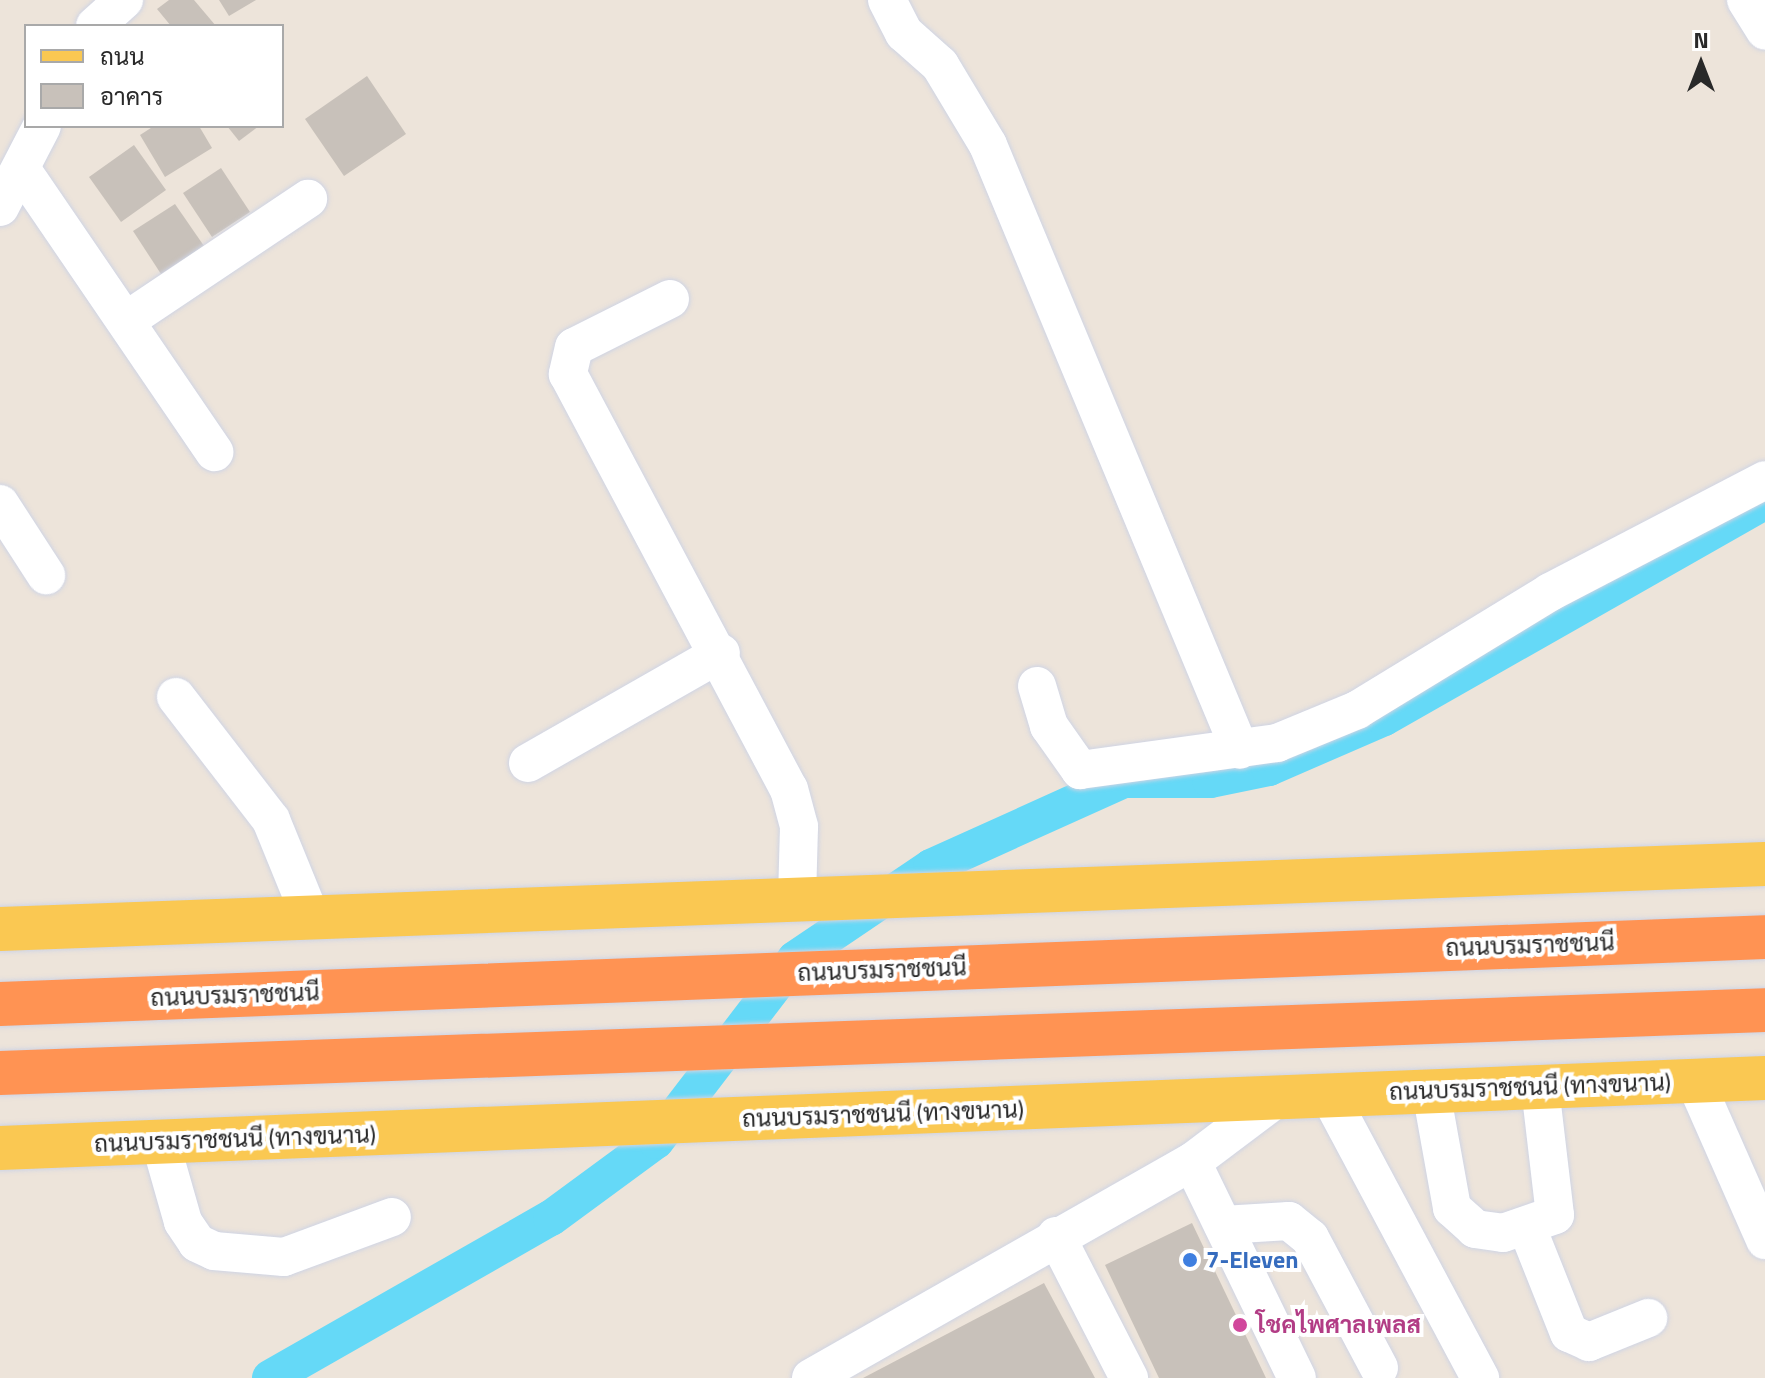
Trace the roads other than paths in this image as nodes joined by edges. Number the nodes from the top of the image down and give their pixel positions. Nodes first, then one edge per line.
1 (124, 0) edge
2 (887, 0) edge
3 (1746, 0) edge
4 (97, 24) edge
5 (1765, 31) edge
6 (41, 128) edge
7 (24, 173) junction
8 (308, 199) dead end
9 (0, 207) edge
10 (670, 299) dead end
11 (127, 320) junction
12 (214, 452) dead end
13 (1765, 480) edge
14 (0, 504) edge
15 (46, 575) dead end
16 (721, 653) junction
17 (1037, 686) dead end
18 (176, 697) dead end
19 (1240, 750) junction
20 (528, 763) dead end
21 (1765, 864) edge
22 (804, 899) junction
23 (311, 918) junction
24 (0, 929) edge
25 (1765, 937) edge
26 (0, 1004) edge
27 (1765, 1010) edge
28 (0, 1073) edge
29 (1765, 1078) edge
30 (1695, 1081) junction
31 (1540, 1088) junction
32 (1431, 1091) junction
33 (1329, 1095) junction
34 (1277, 1098) junction
35 (160, 1141) junction
36 (0, 1148) edge
37 (1192, 1162) junction
38 (392, 1217) dead end
39 (1223, 1225) junction
40 (1528, 1230) junction
41 (1056, 1236) junction
42 (1765, 1240) edge
43 (1648, 1318) dead end
44 (1379, 1368) dead end
45 (811, 1378) edge
46 (1129, 1378) edge
47 (1297, 1378) edge
48 (1480, 1378) edge

1 - 4 street
2 - 19 street
3 - 5 street
6 - 7 street
7 - 9 street
7 - 11 street
8 - 11 street
10 - 16 street
11 - 12 street
13 - 19 street
14 - 15 street
16 - 20 street
16 - 22 street
17 - 19 street
18 - 23 street
21 - 22 main road
22 - 23 main road
23 - 24 main road
25 - 26 highway, ถนนบรมราชชนนี
27 - 28 highway
29 - 30 main road, ถนนบรมราชชนนี (ทางขนาน)
30 - 31 main road, ถนนบรมราชชนนี (ทางขนาน)
30 - 42 street
31 - 32 main road, ถนนบรมราชชนนี (ทางขนาน)
31 - 40 street
32 - 33 main road, ถนนบรมราชชนนี (ทางขนาน)
32 - 40 street
33 - 34 main road, ถนนบรมราชชนนี (ทางขนาน)
33 - 48 street
34 - 35 main road, ถนนบรมราชชนนี (ทางขนาน)
34 - 37 street
35 - 36 main road, ถนนบรมราชชนนี (ทางขนาน)
35 - 38 street
37 - 39 street
37 - 41 street
39 - 44 street
39 - 47 street
40 - 43 street
41 - 45 street
41 - 46 street

